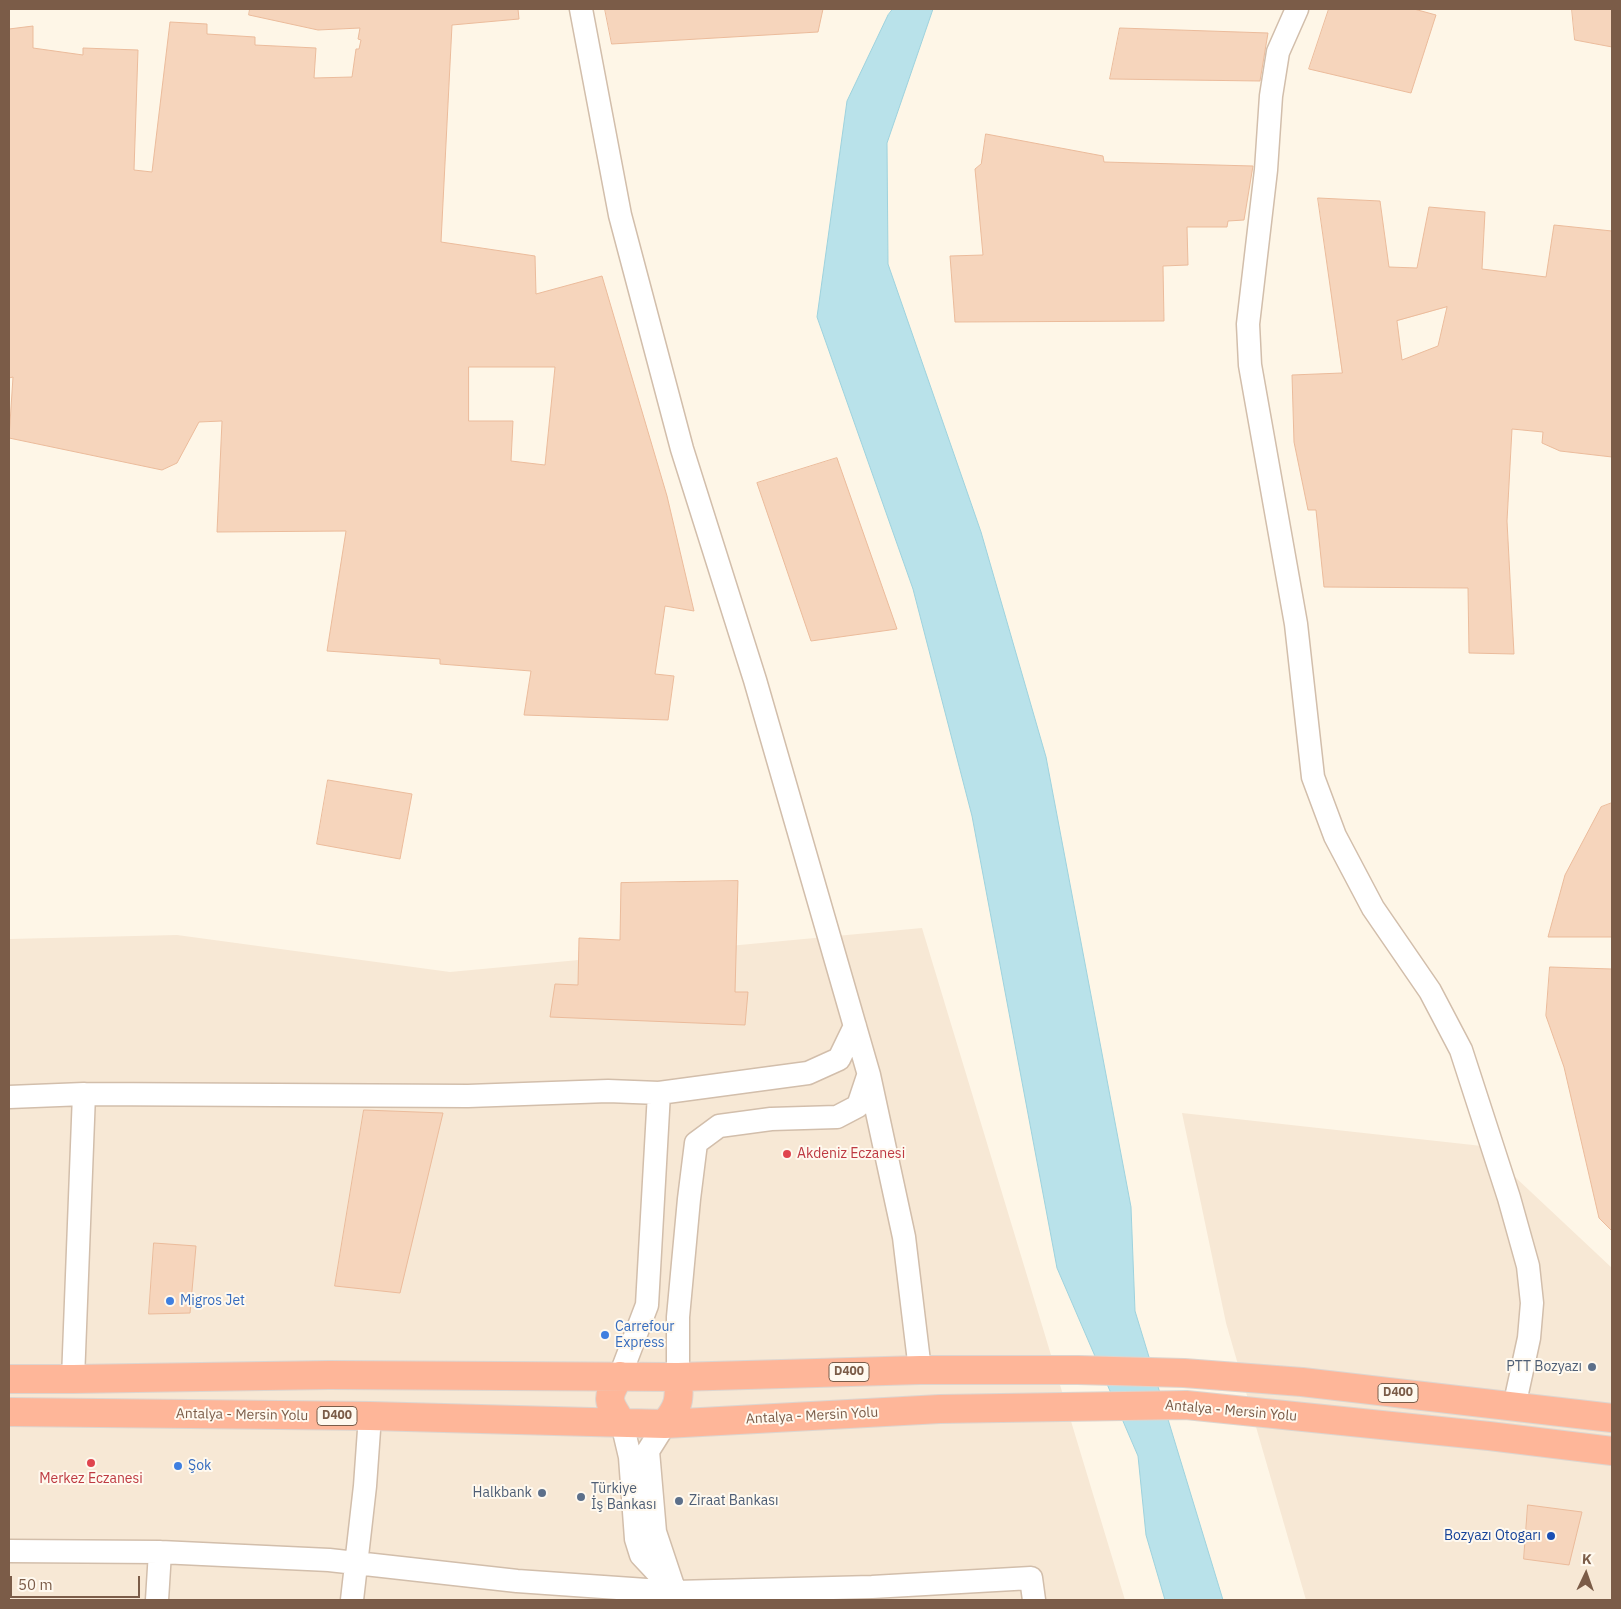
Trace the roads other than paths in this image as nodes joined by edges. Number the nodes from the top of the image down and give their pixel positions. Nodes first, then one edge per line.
1 (581, 9) edge
2 (1297, 9) edge
3 (855, 1026) junction
4 (868, 1075) junction
5 (659, 1093) junction
6 (84, 1094) junction
7 (9, 1097) edge
8 (920, 1370) junction
9 (620, 1376) junction
10 (678, 1377) junction
11 (9, 1379) edge
12 (74, 1379) junction
13 (1514, 1407) junction
14 (9, 1412) edge
15 (370, 1416) junction
16 (1612, 1418) edge
17 (622, 1423) junction
18 (665, 1424) junction
19 (1612, 1451) edge
20 (9, 1551) edge
21 (160, 1552) junction
22 (356, 1564) junction
23 (872, 1594) edge
24 (676, 1596) edge
25 (157, 1600) edge
26 (352, 1600) edge
27 (1034, 1600) edge

1 - 3 street
2 - 13 street
3 - 4 street
3 - 5 street
4 - 8 street
4 - 10 street
5 - 6 street
5 - 9 street
6 - 7 street
6 - 12 street
8 - 10 highway, D400
8 - 13 highway, D400
9 - 10 highway, D400
9 - 12 highway, D400
9 - 17 highway
10 - 18 highway
11 - 12 highway, D400
13 - 16 highway, D400
14 - 15 highway, Antalya - Mersin Yolu / D400
15 - 17 highway, Antalya - Mersin Yolu / D400
15 - 22 street
17 - 18 highway, Antalya - Mersin Yolu / D400
17 - 24 street
18 - 19 highway, Antalya - Mersin Yolu / D400
18 - 24 street
20 - 21 street
21 - 22 street
21 - 25 street
22 - 24 street
22 - 26 street
23 - 24 street
23 - 27 street

